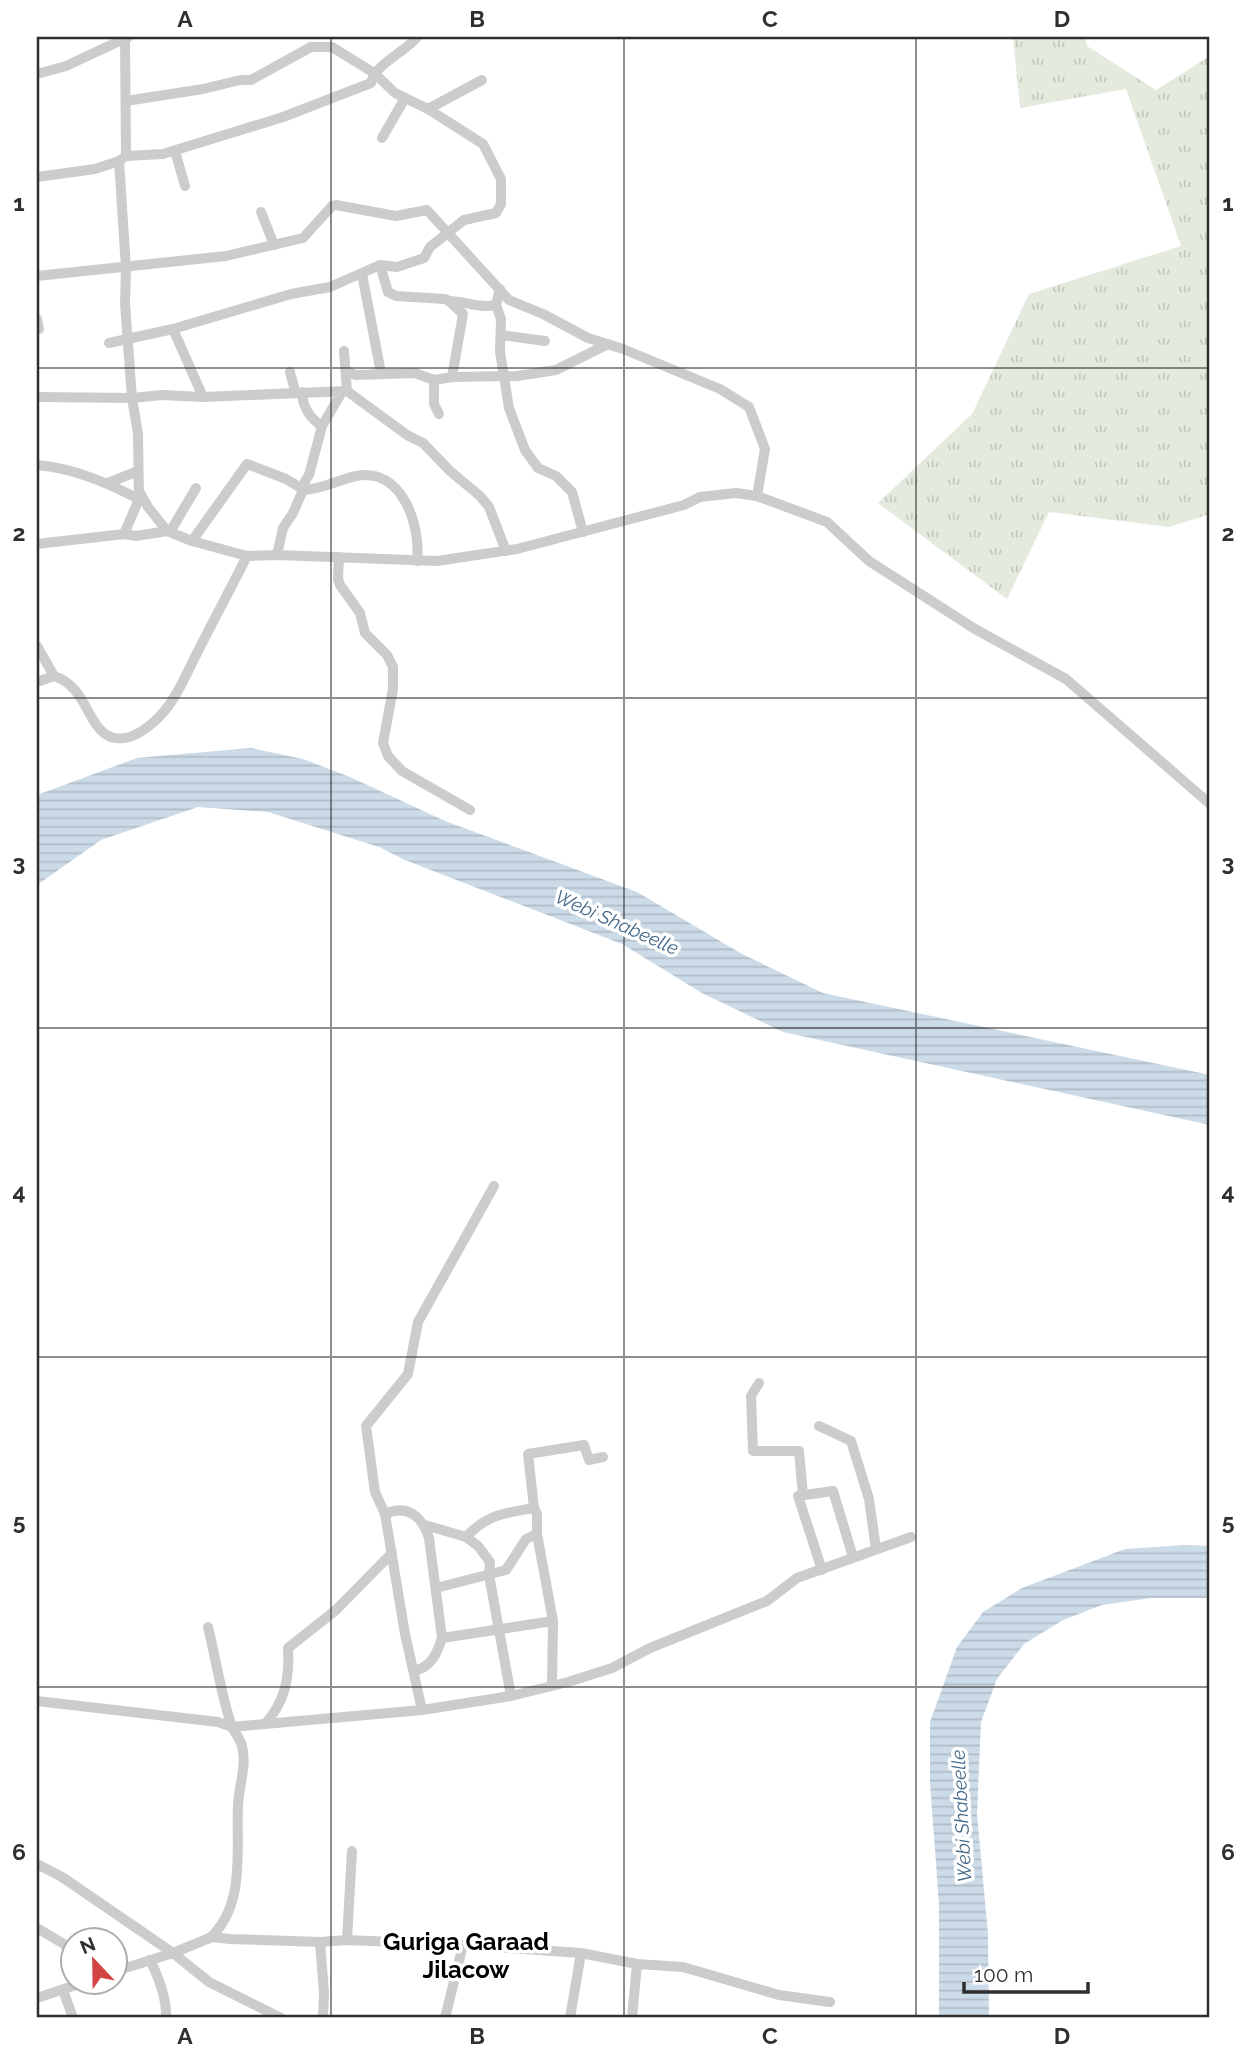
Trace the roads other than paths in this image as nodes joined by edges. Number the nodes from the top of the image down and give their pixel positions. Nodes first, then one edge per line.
1 (126, 37) edge
2 (417, 37) edge
3 (374, 73) junction
4 (37, 74) edge
5 (482, 80) dead end
6 (405, 98) junction
7 (126, 101) junction
8 (428, 109) junction
9 (382, 138) dead end
10 (175, 151) junction
11 (122, 158) junction
12 (37, 177) edge
13 (185, 186) dead end
14 (261, 212) dead end
15 (449, 235) junction
16 (274, 245) junction
17 (380, 265) junction
18 (126, 268) junction
19 (362, 274) junction
20 (37, 276) edge
21 (500, 289) junction
22 (450, 301) junction
23 (496, 305) junction
24 (173, 329) junction
25 (500, 335) junction
26 (128, 338) junction
27 (545, 341) dead end
28 (108, 343) dead end
29 (608, 344) junction
30 (344, 351) dead end
31 (290, 372) dead end
32 (347, 372) junction
33 (381, 373) junction
34 (503, 375) junction
35 (452, 376) junction
36 (435, 380) junction
37 (298, 391) junction
38 (344, 391) junction
39 (37, 397) edge
40 (203, 397) junction
41 (131, 398) junction
42 (439, 414) dead end
43 (322, 426) junction
44 (37, 465) edge
45 (138, 471) junction
46 (290, 473) dead end
47 (108, 483) junction
48 (196, 488) dead end
49 (302, 489) junction
50 (139, 494) junction
51 (757, 496) junction
52 (169, 531) junction
53 (583, 531) junction
54 (124, 534) junction
55 (192, 541) junction
56 (37, 544) edge
57 (506, 551) junction
58 (277, 555) junction
59 (247, 556) junction
60 (339, 557) junction
61 (416, 561) junction
62 (38, 652) edge
63 (54, 676) junction
64 (37, 682) edge
65 (1210, 804) edge
66 (470, 810) dead end
67 (494, 1186) dead end
68 (760, 1383) dead end
69 (819, 1426) dead end
70 (603, 1457) dead end
71 (803, 1495) junction
72 (534, 1508) junction
73 (385, 1514) junction
74 (425, 1525) junction
75 (537, 1535) junction
76 (466, 1537) junction
77 (911, 1537) dead end
78 (876, 1549) junction
79 (392, 1553) junction
80 (853, 1557) junction
81 (821, 1570) junction
82 (489, 1575) junction
83 (436, 1588) junction
84 (552, 1621) junction
85 (208, 1627) dead end
86 (499, 1629) junction
87 (442, 1638) junction
88 (414, 1671) junction
89 (552, 1684) junction
90 (511, 1696) junction
91 (37, 1701) edge
92 (422, 1710) junction
93 (265, 1724) junction
94 (232, 1727) junction
95 (352, 1851) dead end
96 (37, 1864) edge
97 (37, 1927) edge
98 (210, 1938) junction
99 (347, 1940) junction
100 (60, 1941) edge
101 (320, 1942) junction
102 (463, 1945) junction
103 (173, 1953) junction
104 (581, 1953) junction
105 (150, 1960) junction
106 (637, 1964) junction
107 (130, 1966) edge
108 (60, 1991) edge
109 (65, 1996) edge
110 (37, 1998) edge
111 (830, 2002) dead end
112 (73, 2018) edge
113 (166, 2018) edge
114 (281, 2018) edge
115 (323, 2018) edge
116 (445, 2018) edge
117 (570, 2018) edge
118 (632, 2018) edge

1 - 4 street
1 - 7 street
2 - 3 street
3 - 6 street
3 - 7 street
3 - 10 street
5 - 8 street
6 - 8 street
6 - 9 street
7 - 11 street
8 - 15 street
10 - 11 street
10 - 13 street
11 - 12 street
11 - 18 street
14 - 16 street
15 - 16 street
15 - 17 street
15 - 21 street
16 - 18 street
17 - 19 street
17 - 22 street
18 - 20 street
18 - 26 street
19 - 24 street
19 - 33 street
21 - 23 street
21 - 29 street
22 - 23 street
22 - 35 street
23 - 25 street
24 - 26 street
24 - 40 street
25 - 27 street
25 - 34 street
26 - 28 street
26 - 41 street
29 - 34 street
29 - 51 street
30 - 32 street
31 - 37 street
32 - 33 street
32 - 38 street
33 - 36 street
34 - 35 street
34 - 53 street
35 - 36 street
36 - 42 street
37 - 38 street
37 - 40 street
37 - 43 street
38 - 43 street
38 - 57 street
39 - 41 street
40 - 41 street
41 - 45 street
43 - 49 street
44 - 47 street
45 - 47 street
45 - 50 street
46 - 49 street
47 - 50 street
48 - 52 street
49 - 55 street
49 - 58 street
49 - 61 street
50 - 52 street
50 - 54 street
51 - 53 street
51 - 65 street
52 - 54 street
52 - 55 street
53 - 57 street
54 - 56 street
55 - 59 street
57 - 61 street
58 - 59 street
58 - 60 street
59 - 63 street
60 - 61 street
60 - 66 street
62 - 63 street
63 - 64 street
67 - 73 street
68 - 71 street
69 - 78 street
70 - 72 street
71 - 80 street
71 - 81 street
72 - 75 street
72 - 76 street
73 - 74 street
73 - 79 street
74 - 76 street
74 - 83 street
75 - 82 street
75 - 84 street
76 - 82 street
77 - 78 street
78 - 80 street
79 - 88 street
79 - 93 street
80 - 81 street
81 - 89 street
82 - 83 street
82 - 86 street
83 - 87 street
84 - 86 street
84 - 89 street
85 - 94 street
86 - 87 street
86 - 90 street
87 - 88 street
88 - 92 street
89 - 90 street
90 - 92 street
91 - 94 street
92 - 93 street
93 - 94 street
94 - 98 street
95 - 99 street
96 - 103 street
97 - 100 street
98 - 101 street
98 - 103 street
99 - 101 street
99 - 102 street
101 - 115 street
102 - 104 street
102 - 116 street
103 - 105 street
103 - 114 street
104 - 106 street
104 - 117 street
105 - 107 street
105 - 113 street
106 - 111 street
106 - 118 street
108 - 110 street
109 - 112 street

